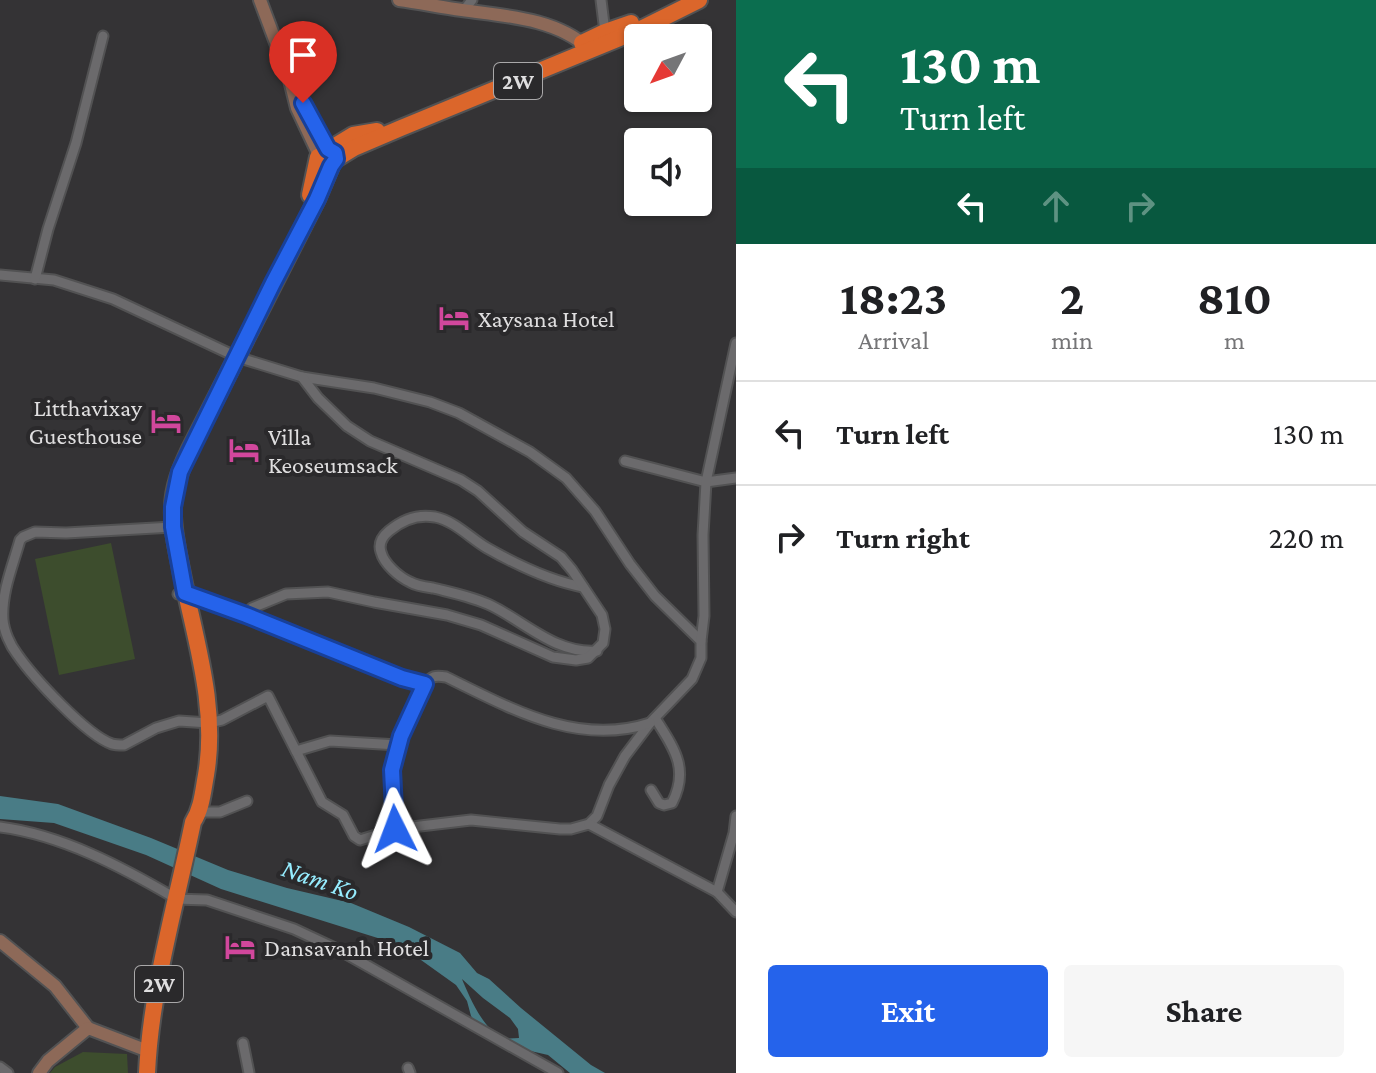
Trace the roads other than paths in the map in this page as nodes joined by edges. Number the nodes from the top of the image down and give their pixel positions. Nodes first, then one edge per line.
1 (260, 0) edge
2 (399, 0) edge
3 (601, 0) edge
4 (679, 0) edge
5 (699, 0) edge
6 (468, 5) edge
7 (103, 36) dead end
8 (608, 37) junction
9 (587, 46) junction
10 (327, 156) junction
11 (0, 275) edge
12 (35, 279) junction
13 (736, 343) edge
14 (233, 355) junction
15 (302, 377) junction
16 (625, 461) dead end
17 (736, 478) edge
18 (706, 482) junction
19 (169, 528) junction
20 (583, 587) junction
21 (182, 594) junction
22 (246, 615) junction
23 (701, 641) junction
24 (597, 651) junction
25 (425, 684) junction
26 (653, 721) junction
27 (205, 723) junction
28 (398, 745) junction
29 (296, 751) junction
30 (651, 790) dead end
31 (247, 801) dead end
32 (736, 816) edge
33 (194, 822) junction
34 (589, 824) junction
35 (0, 827) edge
36 (395, 829) junction
37 (717, 892) junction
38 (176, 898) junction
39 (736, 912) edge
40 (0, 941) edge
41 (88, 1028) junction
42 (243, 1043) dead end
43 (148, 1051) junction
44 (0, 1067) edge
45 (8, 1073) edge
46 (39, 1073) edge
47 (147, 1073) edge
48 (249, 1073) edge
49 (558, 1073) edge

1 - 10 street
2 - 6 street
3 - 8 street
4 - 8 highway, 2W
5 - 8 highway, 2W
6 - 9 street
7 - 12 street
8 - 9 highway, 2W
9 - 10 highway, 2W
10 - 14 highway, 2W
11 - 12 street
12 - 14 street
13 - 18 street
14 - 15 street
14 - 19 highway, 2W
15 - 20 street
15 - 23 street
16 - 18 street
17 - 18 street
18 - 23 street
19 - 21 highway, 2W
19 - 27 street
20 - 24 street
20 - 24 street
21 - 22 street
21 - 27 highway, 2W
22 - 24 street
22 - 25 street
23 - 26 street
25 - 26 street
25 - 28 street
26 - 30 street
26 - 34 street
27 - 29 street
27 - 33 highway, 2W
28 - 29 street
28 - 36 street
29 - 36 street
31 - 33 street
32 - 37 street
33 - 38 highway, 2W
34 - 36 street
34 - 37 street
35 - 38 street
37 - 39 street
38 - 43 highway, 2W
38 - 49 street
40 - 41 street
41 - 43 street
41 - 46 street
42 - 48 street
43 - 47 highway, 2W
44 - 45 street

